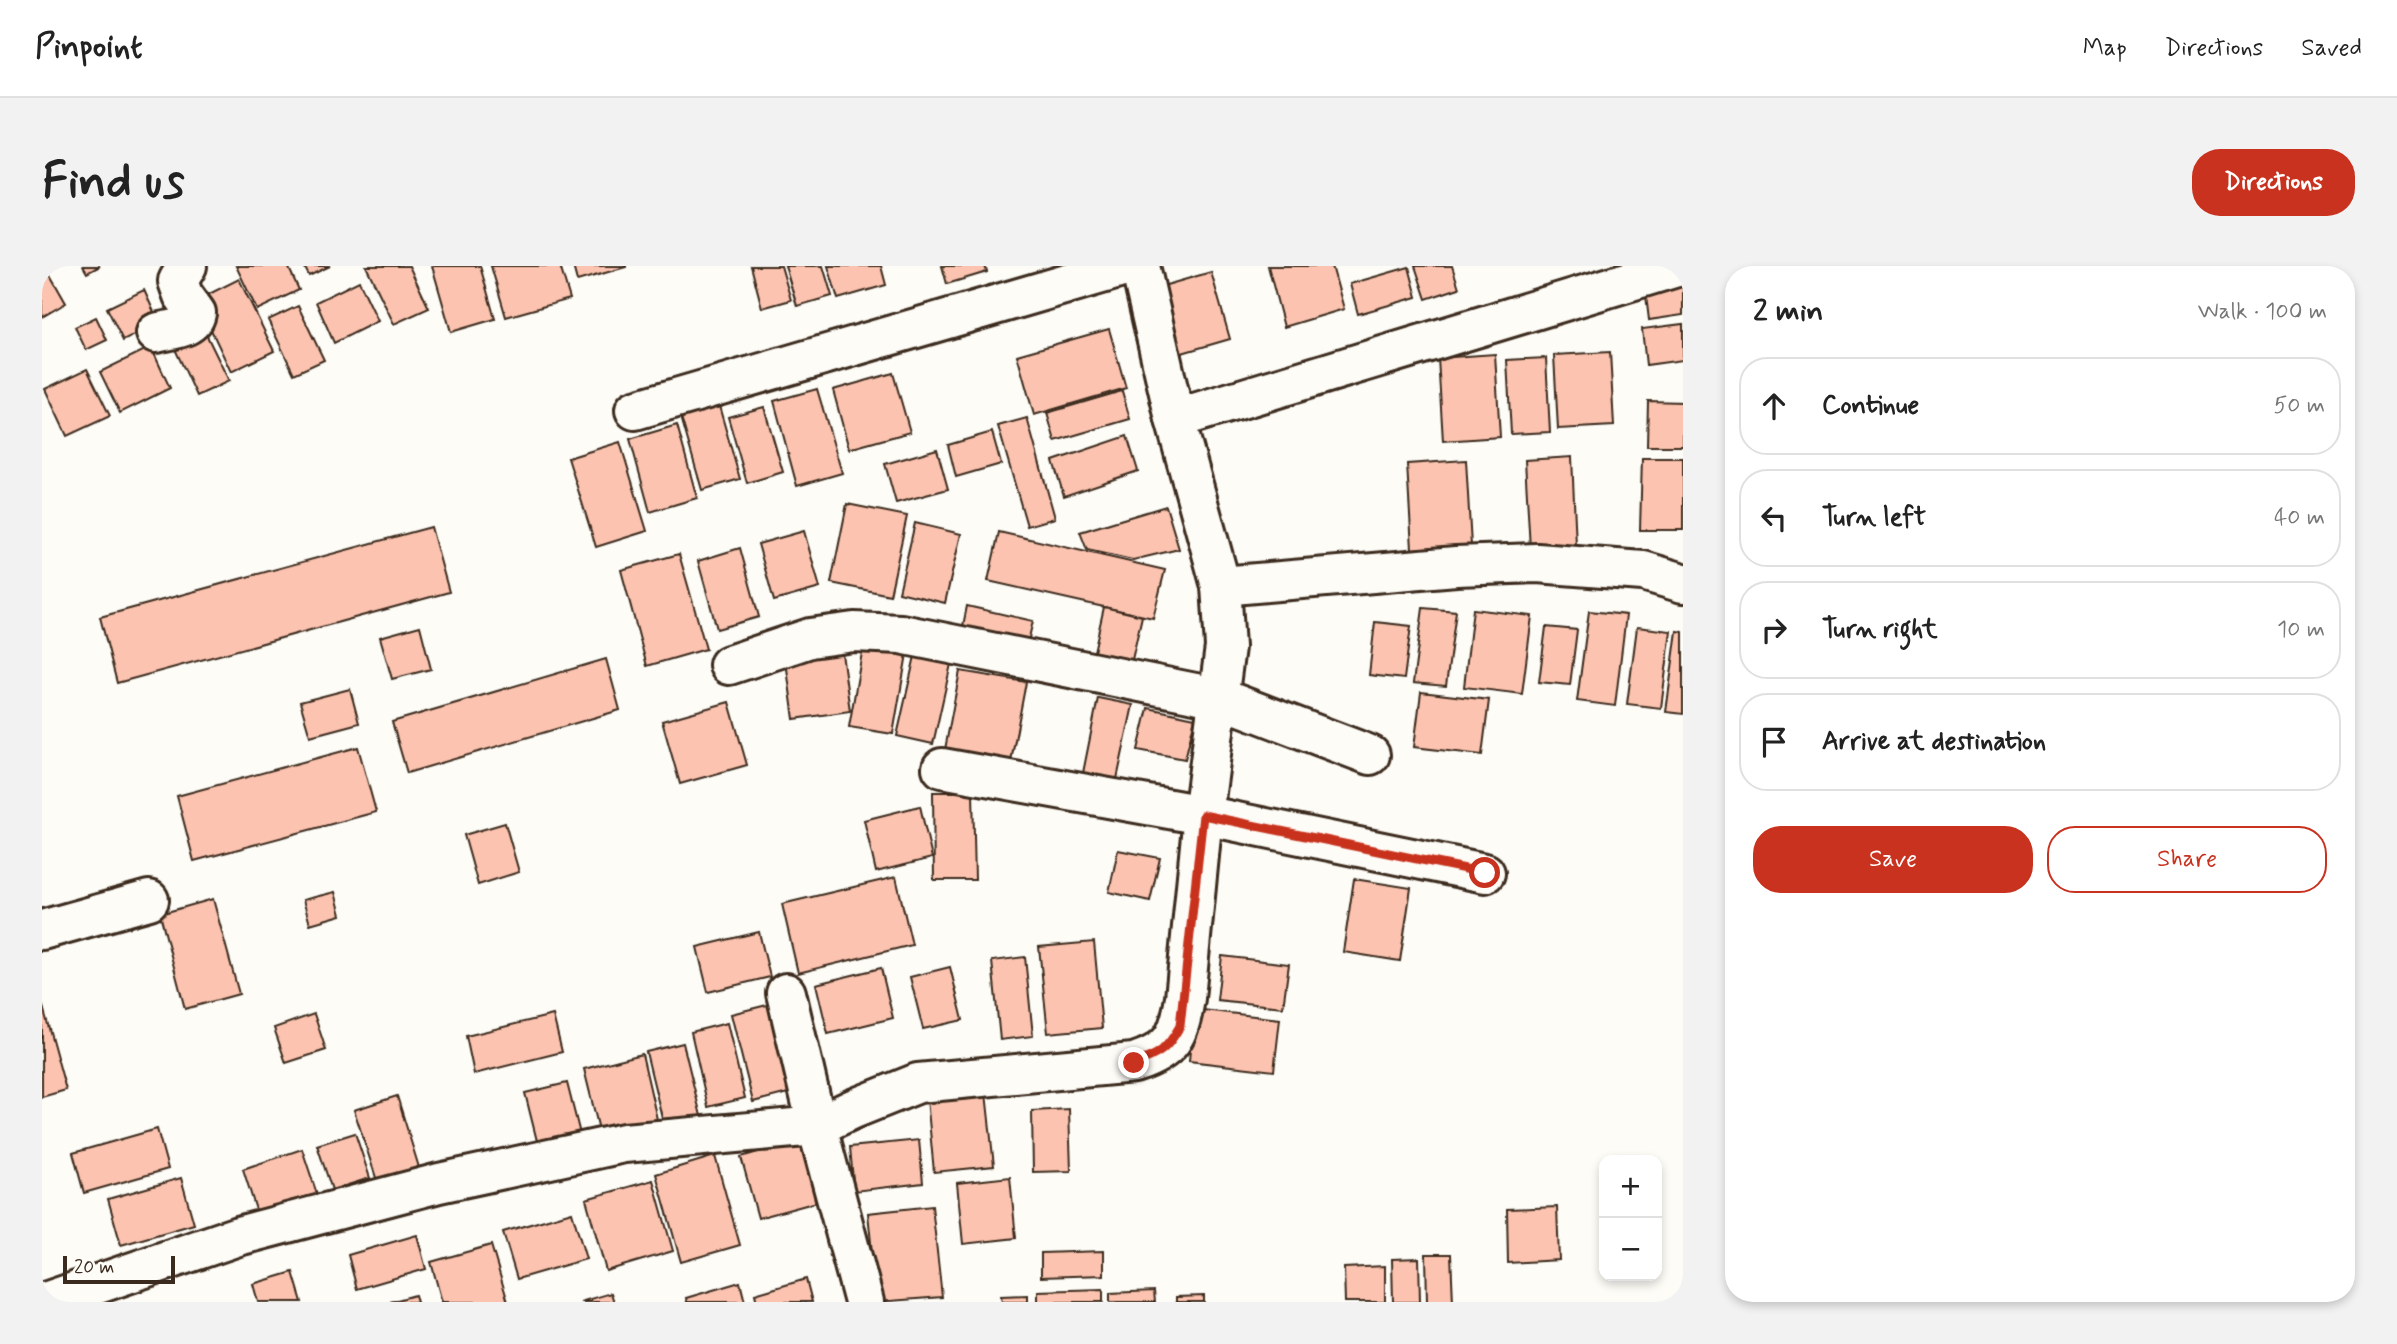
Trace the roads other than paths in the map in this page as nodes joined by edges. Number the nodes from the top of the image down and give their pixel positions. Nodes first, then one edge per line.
1 (187, 266) edge
2 (1129, 266) edge
3 (1140, 266) edge
4 (1680, 266) edge
5 (156, 333) dead end
6 (635, 410) dead end
7 (1175, 419) junction
8 (1683, 583) edge
9 (1221, 586) junction
10 (729, 665) dead end
11 (1220, 698) junction
12 (1370, 755) dead end
13 (942, 768) dead end
14 (1203, 815) junction
15 (1485, 873) dead end
16 (149, 901) dead end
17 (42, 930) edge
18 (786, 993) dead end
19 (817, 1126) junction
20 (45, 1302) edge
21 (864, 1302) edge

1 - 5 street
2 - 6 street
3 - 7 street
4 - 7 street
7 - 9 street
8 - 9 street
9 - 11 street
10 - 11 street
11 - 12 street
11 - 14 street
13 - 14 street
14 - 15 street
14 - 19 street
16 - 17 street
18 - 19 street
19 - 20 street
19 - 21 street

